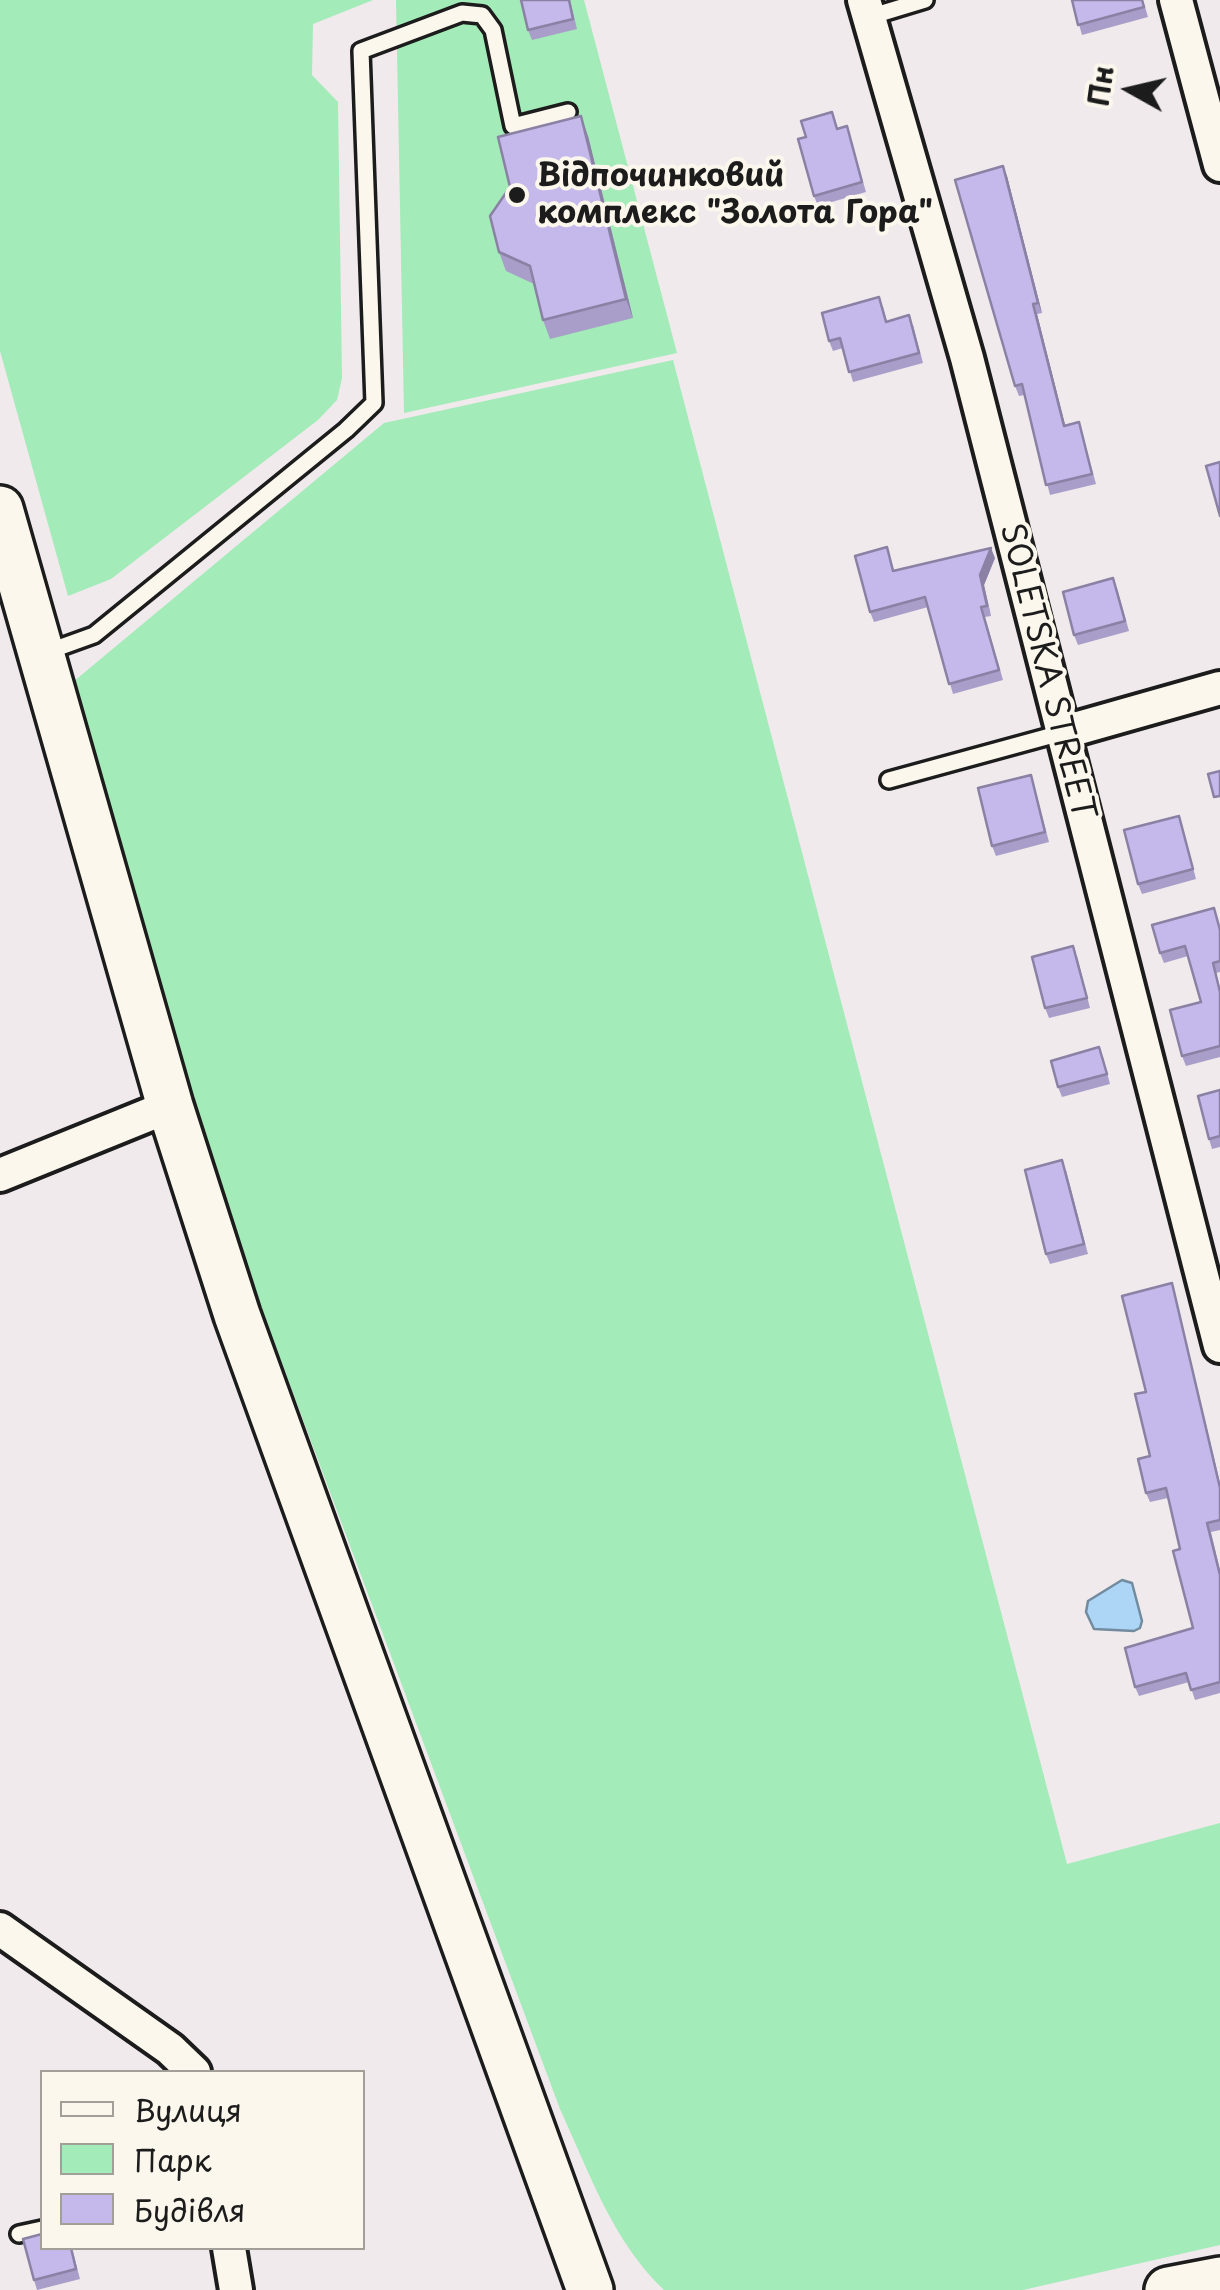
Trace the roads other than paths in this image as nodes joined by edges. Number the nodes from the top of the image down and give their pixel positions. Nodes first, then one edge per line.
1 (925, 0) edge
2 (1176, 0) edge
3 (866, 8) edge
4 (568, 112) dead end
5 (1220, 165) edge
6 (0, 509) edge
7 (42, 654) junction
8 (1220, 688) edge
9 (1061, 734) junction
10 (889, 780) dead end
11 (170, 1106) junction
12 (0, 1175) edge
13 (1220, 1346) edge
14 (0, 1929) edge
15 (192, 2070) edge
16 (558, 2202) junction
17 (40, 2229) edge
18 (19, 2234) dead end
19 (229, 2250) edge
20 (1220, 2280) edge
21 (236, 2290) edge
22 (564, 2290) edge
23 (590, 2290) edge
24 (619, 2290) edge
25 (1168, 2290) edge

1 - 3 lane
2 - 5 street
3 - 9 street, SOLETSKA STREET
4 - 7 lane
6 - 7 main road
7 - 11 main road
8 - 9 street
9 - 10 lane
9 - 13 street, SOLETSKA STREET
11 - 12 street
11 - 16 main road
14 - 15 street
16 - 22 main road
16 - 23 main road
16 - 24 main road
17 - 18 lane
19 - 21 street
20 - 25 main road

